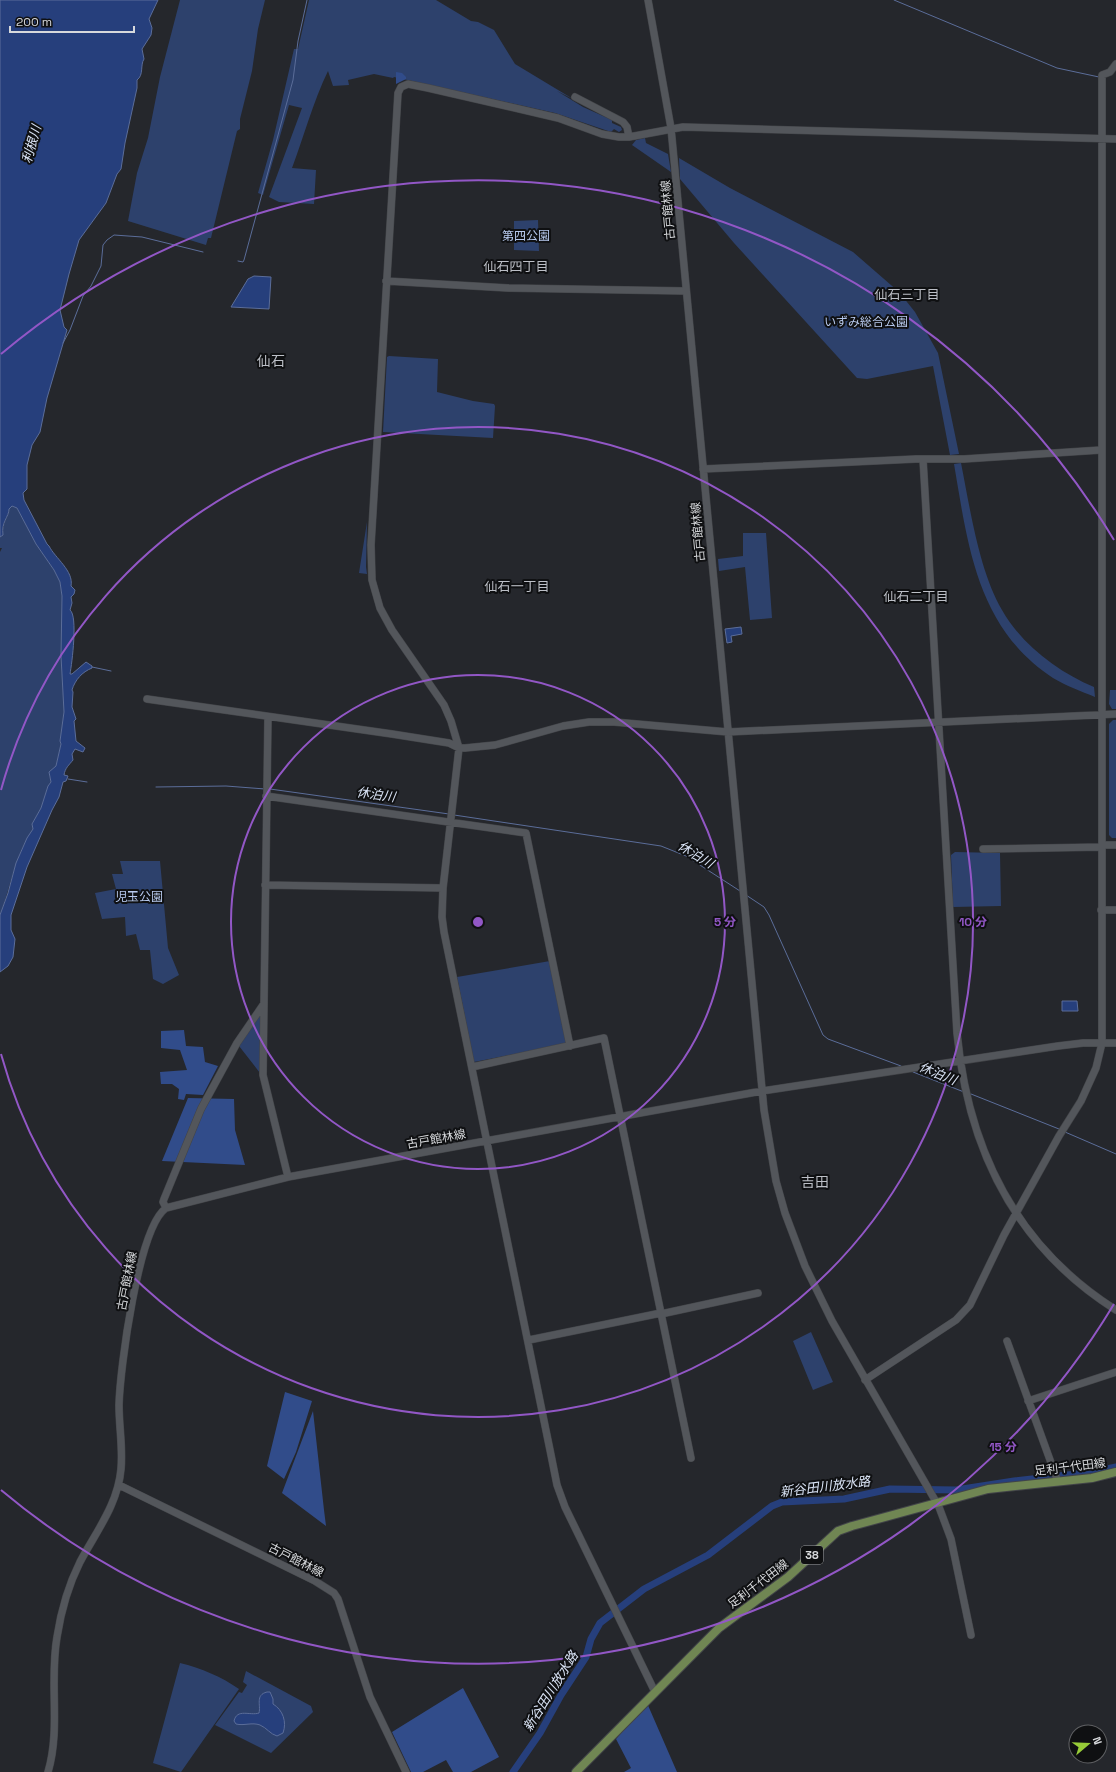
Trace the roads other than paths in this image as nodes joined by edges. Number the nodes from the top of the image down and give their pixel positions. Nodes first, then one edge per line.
1 (648, 0) edge
2 (1116, 64) edge
3 (575, 96) dead end
4 (671, 128) junction
5 (629, 137) junction
6 (1116, 139) edge
7 (1102, 140) junction
8 (386, 281) junction
9 (686, 291) junction
10 (1102, 450) junction
11 (923, 459) junction
12 (703, 469) junction
13 (147, 699) dead end
14 (1102, 714) junction
15 (1116, 714) edge
16 (268, 717) junction
17 (939, 721) junction
18 (728, 732) junction
19 (459, 748) junction
20 (266, 795) junction
21 (451, 822) junction
22 (1116, 845) edge
23 (1102, 846) junction
24 (983, 849) dead end
25 (265, 885) junction
26 (443, 888) junction
27 (1101, 910) junction
28 (1116, 910) edge
29 (263, 1005) junction
30 (1102, 1043) junction
31 (1116, 1043) edge
32 (570, 1046) junction
33 (960, 1061) junction
34 (472, 1067) junction
35 (762, 1091) junction
36 (620, 1116) junction
37 (487, 1141) junction
38 (288, 1177) junction
39 (166, 1208) junction
40 (1015, 1213) junction
41 (758, 1293) dead end
42 (1116, 1310) edge
43 (661, 1313) junction
44 (528, 1340) junction
45 (1007, 1340) dead end
46 (1116, 1372) edge
47 (865, 1380) junction
48 (1028, 1401) junction
49 (691, 1458) dead end
50 (1116, 1472) edge
51 (1056, 1477) junction
52 (119, 1485) junction
53 (937, 1503) junction
54 (970, 1635) dead end
55 (655, 1692) junction
56 (48, 1772) edge
57 (406, 1772) edge
58 (576, 1772) edge

1 - 4 street, 古戸館林線
2 - 7 street
3 - 5 street
4 - 5 street
4 - 7 street
4 - 9 street, 古戸館林線
5 - 8 street
6 - 7 street
7 - 10 street
8 - 9 street
8 - 19 street
9 - 12 street, 古戸館林線
10 - 11 street
10 - 14 street
11 - 12 street
11 - 17 street
12 - 18 street, 古戸館林線
13 - 16 street
14 - 15 street
14 - 17 street
14 - 23 street
16 - 19 street
16 - 20 street
17 - 18 street
17 - 33 street
18 - 19 street
18 - 35 street, 古戸館林線
19 - 21 street
20 - 21 street
20 - 25 street
21 - 26 street
21 - 32 street
22 - 23 street
23 - 24 street
23 - 27 street
25 - 26 street
25 - 29 street
26 - 34 street
27 - 28 street
27 - 30 street
29 - 38 street
29 - 39 street
30 - 31 street, 古戸館林線
30 - 33 street, 古戸館林線
30 - 40 street
32 - 34 street
32 - 36 street
33 - 35 street, 古戸館林線
33 - 40 street
34 - 37 street
35 - 36 street, 古戸館林線
35 - 47 street, 古戸館林線
36 - 37 street, 古戸館林線
36 - 43 street
37 - 38 street, 古戸館林線
37 - 44 street
38 - 39 street, 古戸館林線
39 - 52 street, 古戸館林線
40 - 42 street
40 - 47 street
41 - 43 street
43 - 44 street
43 - 49 street
44 - 55 street
45 - 48 street
46 - 48 street
47 - 53 street, 古戸館林線
48 - 51 street
50 - 51 main road, 足利千代田線 / 38
51 - 53 main road, 足利千代田線 / 38
52 - 56 street
52 - 57 street, 古戸館林線
53 - 54 street, 古戸館林線
53 - 55 main road, 足利千代田線 / 38
55 - 58 main road, 足利千代田線 / 38

